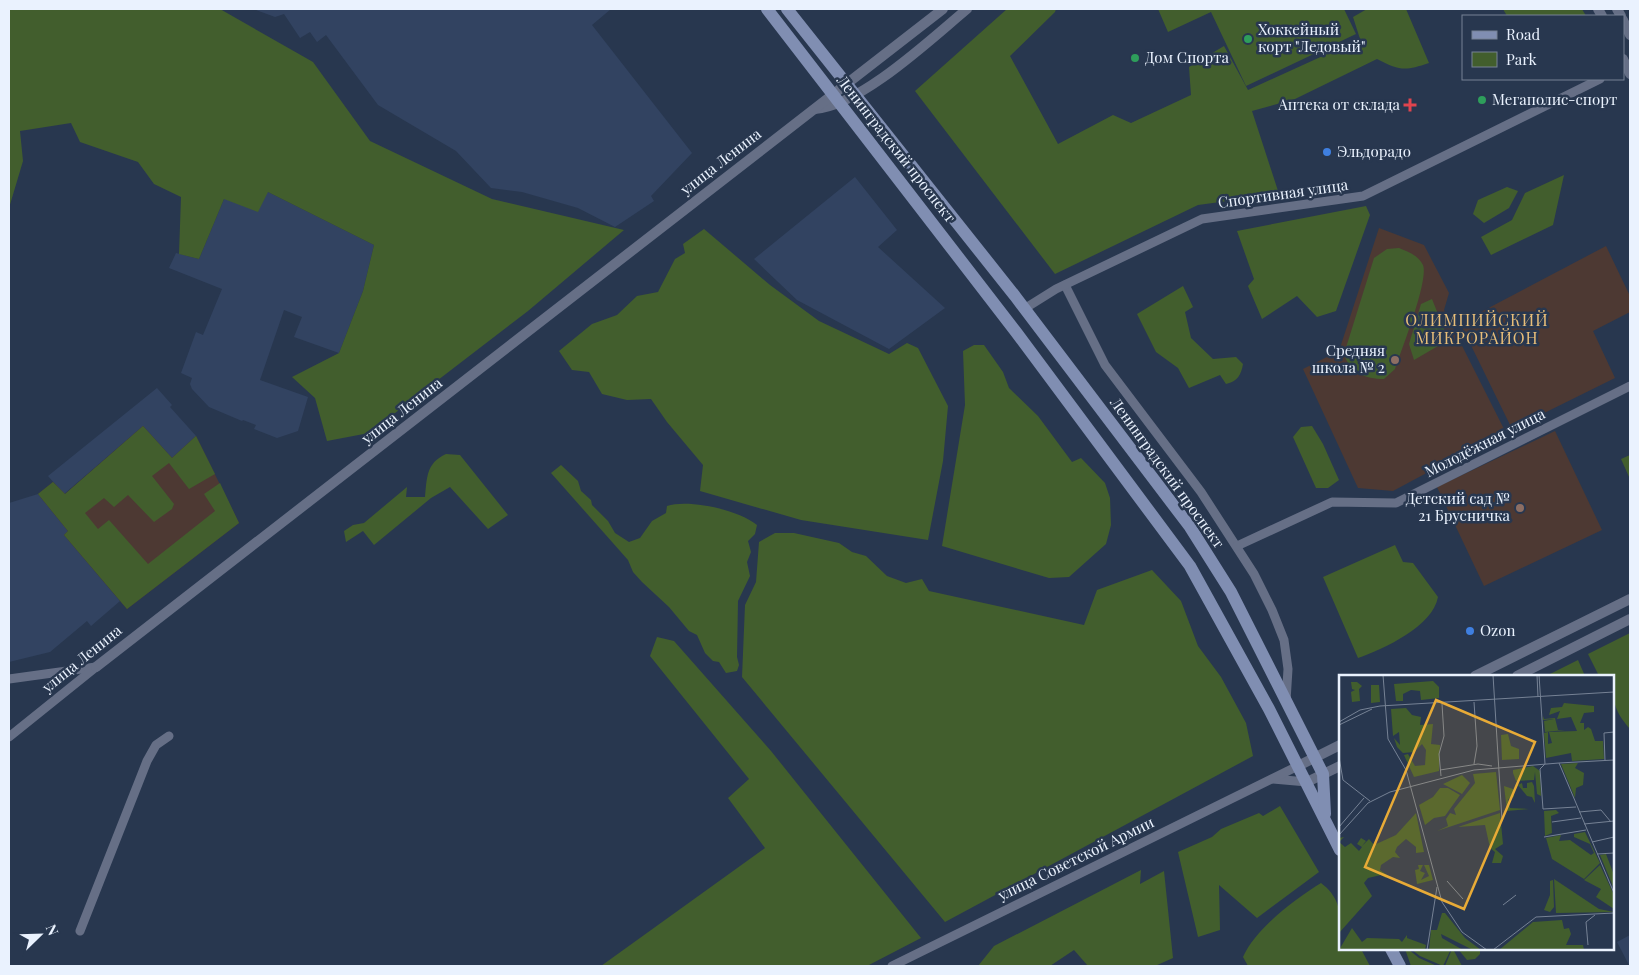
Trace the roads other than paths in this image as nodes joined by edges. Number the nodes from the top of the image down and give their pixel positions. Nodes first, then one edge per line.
1 (767, 9) edge
2 (788, 9) edge
3 (943, 9) edge
4 (967, 9) edge
5 (1624, 22) edge
6 (1630, 36) edge
7 (1598, 80) edge
8 (847, 84) junction
9 (855, 95) junction
10 (837, 99) junction
11 (1065, 285) junction
12 (1015, 296) junction
13 (999, 309) junction
14 (1024, 309) junction
15 (1630, 386) edge
16 (1237, 546) junction
17 (1630, 599) edge
18 (1630, 619) edge
19 (1553, 637) junction
20 (1561, 654) junction
21 (96, 667) junction
22 (1477, 675) edge
23 (1519, 675) edge
24 (9, 679) edge
25 (1286, 701) junction
26 (169, 736) dead end
27 (9, 737) edge
28 (1339, 746) edge
29 (1315, 758) junction
30 (1298, 766) junction
31 (1339, 766) edge
32 (1323, 774) junction
33 (1272, 779) junction
34 (1307, 782) junction
35 (1325, 820) junction
36 (1339, 848) edge
37 (80, 931) dead end
38 (1392, 950) edge
39 (892, 966) edge
40 (1400, 966) edge

1 - 10 main road, Ленинградский проспект
2 - 8 main road, Ленинградский проспект
3 - 8 street, улица Ленина
4 - 9 street, улица Ленина
5 - 6 street
7 - 11 street, Спортивная улица
8 - 9 main road, Ленинградский проспект
8 - 10 street, улица Ленина
9 - 10 street, улица Ленина
9 - 12 main road, Ленинградский проспект
10 - 13 main road, Ленинградский проспект
10 - 21 street, улица Ленина
11 - 14 street, Спортивная улица
11 - 16 street
12 - 13 main road
12 - 14 main road, Ленинградский проспект
13 - 30 main road, Ленинградский проспект
14 - 25 main road, Ленинградский проспект
15 - 16 street, Молодёжная улица
16 - 25 street
17 - 19 street
18 - 20 street
19 - 20 street
19 - 22 street
20 - 23 street
21 - 24 street
21 - 27 street, улица Ленина
25 - 29 main road, Ленинградский проспект
26 - 37 street
28 - 29 street, улица Советской Армии
29 - 30 street, улица Советской Армии
29 - 32 main road, Ленинградский проспект
30 - 33 street, улица Советской Армии
30 - 34 main road, Ленинградский проспект
31 - 32 street
32 - 34 street
32 - 35 main road, Ленинградский проспект
33 - 34 street
33 - 39 street, улица Советской Армии
34 - 35 main road, Ленинградский проспект
35 - 36 main road, Ленинградский проспект
38 - 40 main road

